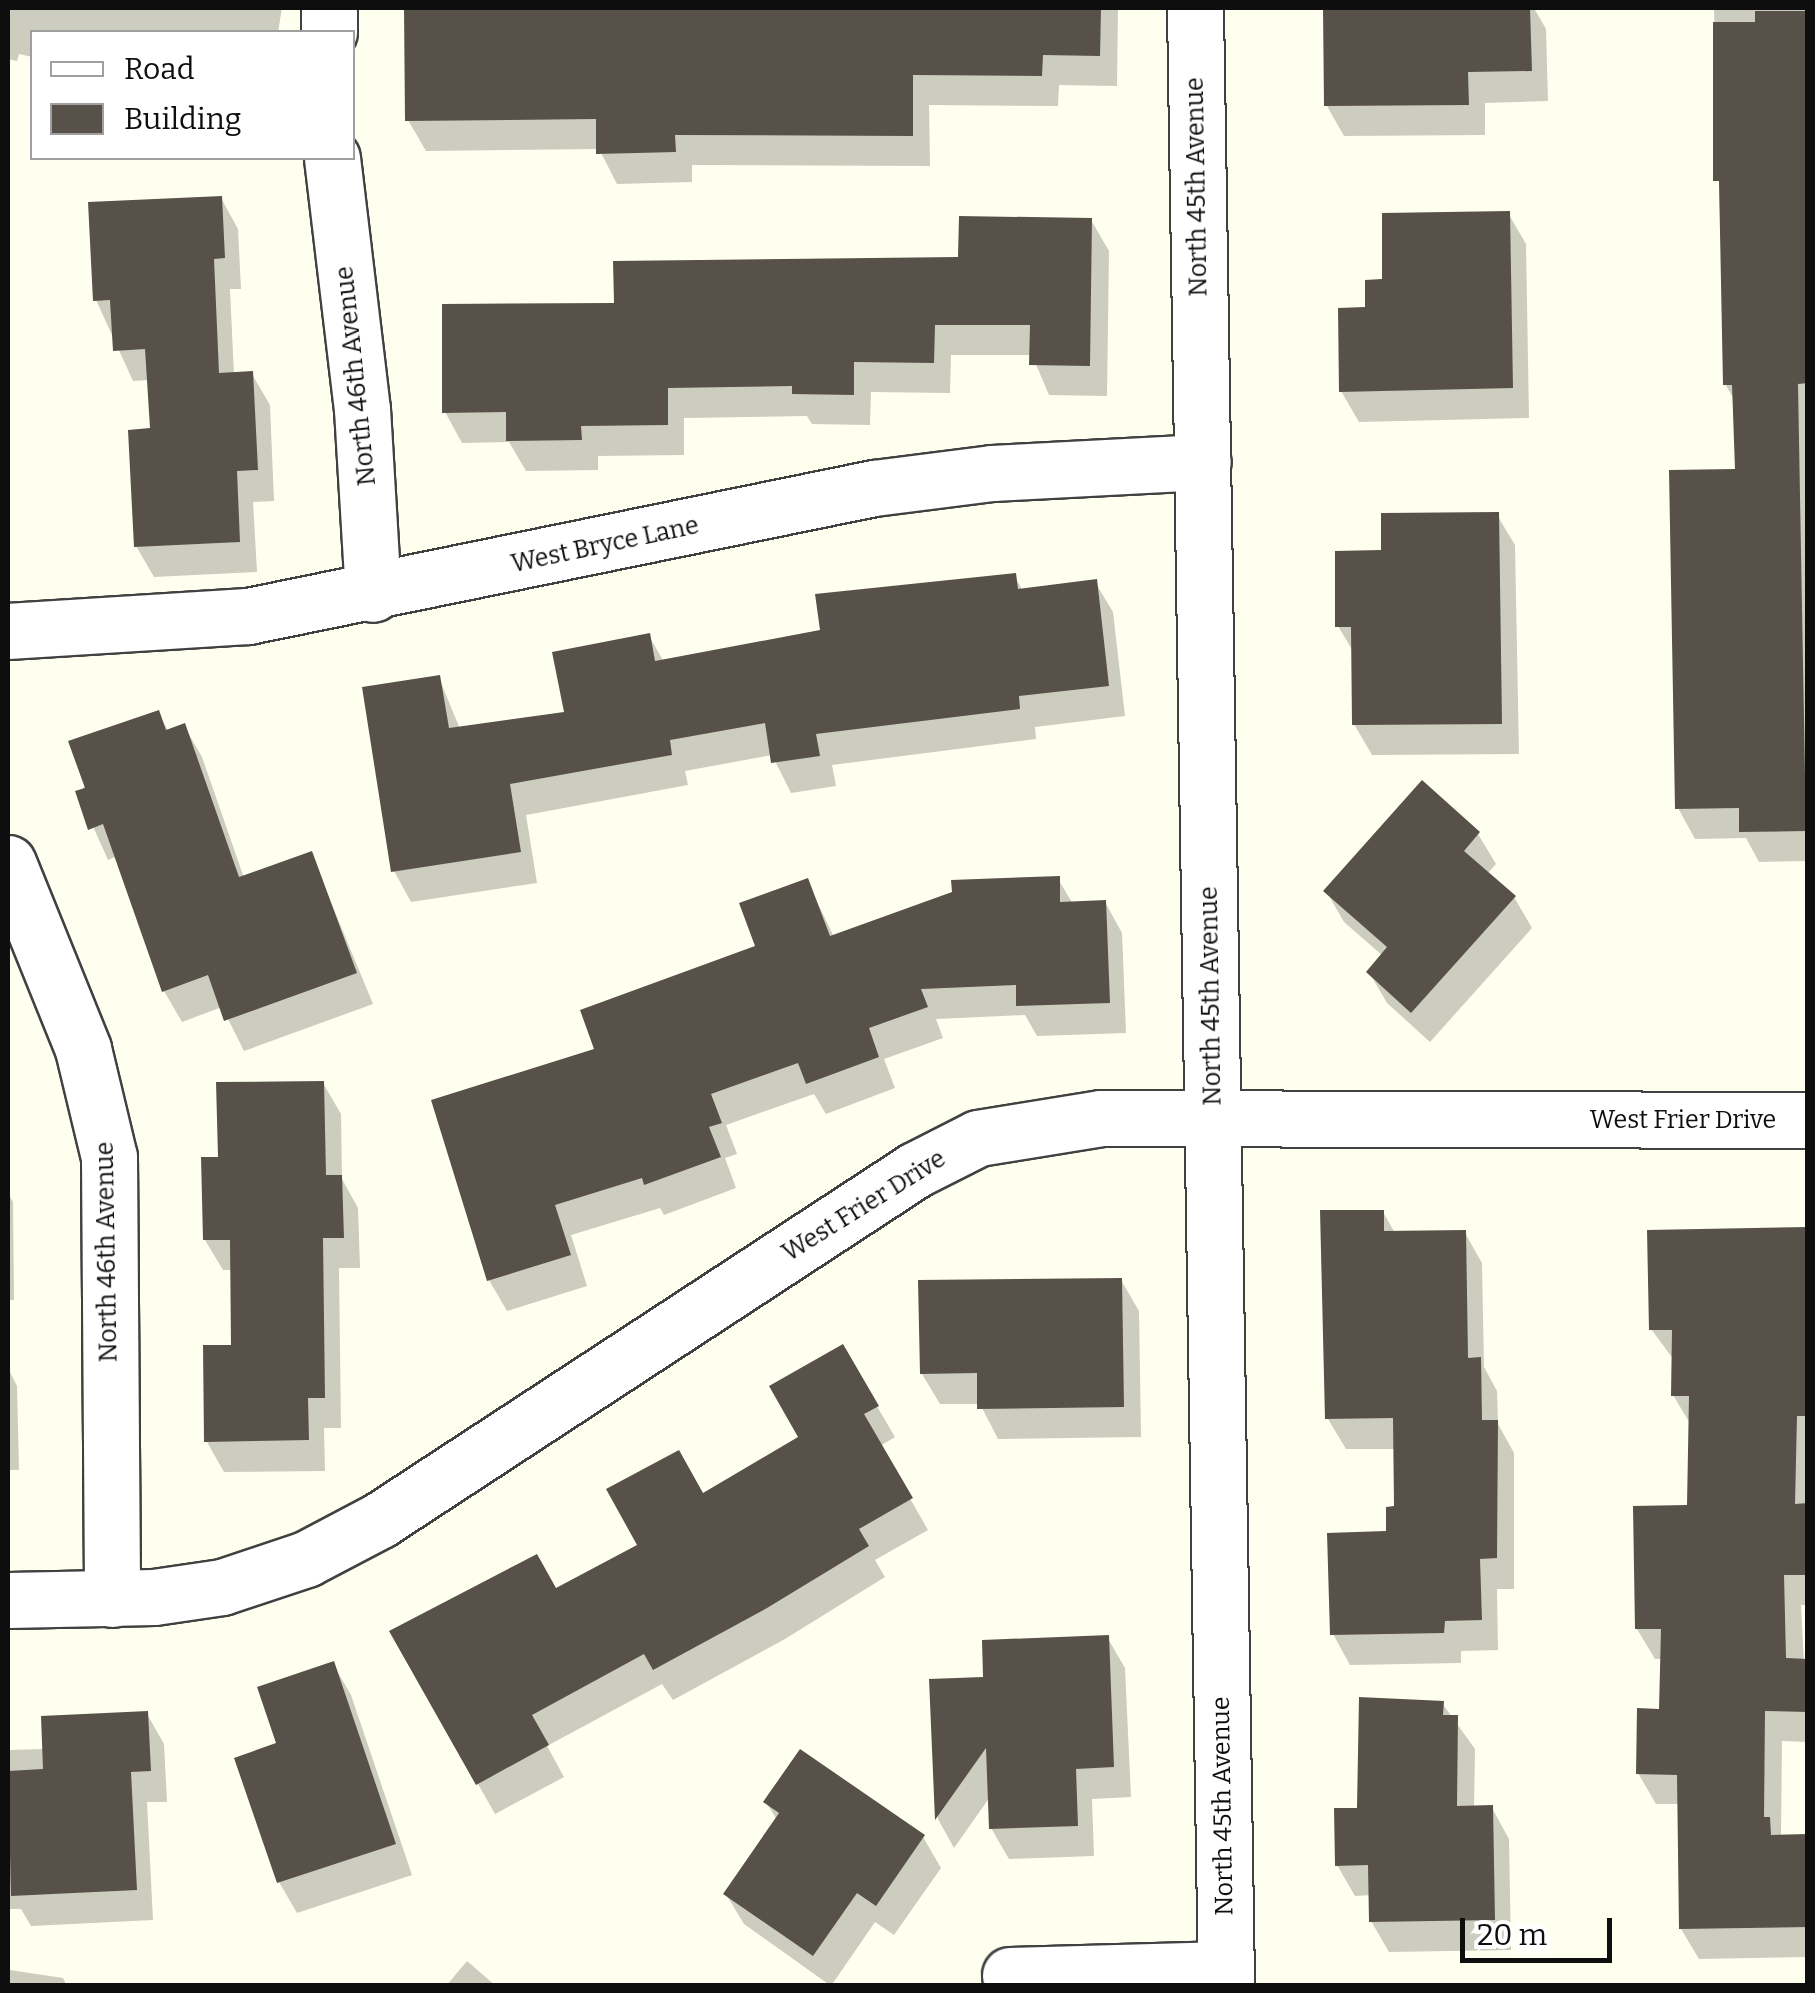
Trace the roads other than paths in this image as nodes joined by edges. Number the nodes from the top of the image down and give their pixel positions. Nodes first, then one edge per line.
1 (1195, 8) edge
2 (332, 160) edge
3 (1202, 462) junction
4 (372, 594) junction
5 (8, 631) edge
6 (8, 863) edge
7 (1214, 1119) junction
8 (1808, 1120) edge
9 (112, 1599) junction
10 (8, 1600) edge
11 (1010, 1975) dead end
12 (1225, 1977) edge

1 - 3 street, North 45th Avenue
2 - 4 street, North 46th Avenue
3 - 4 street, West Bryce Lane
3 - 7 street, North 45th Avenue
4 - 5 street, West Bryce Lane
6 - 9 street, North 46th Avenue
7 - 8 street, West Frier Drive
7 - 9 street, West Frier Drive
7 - 12 street, North 45th Avenue
9 - 10 street, West Frier Drive
11 - 12 street

